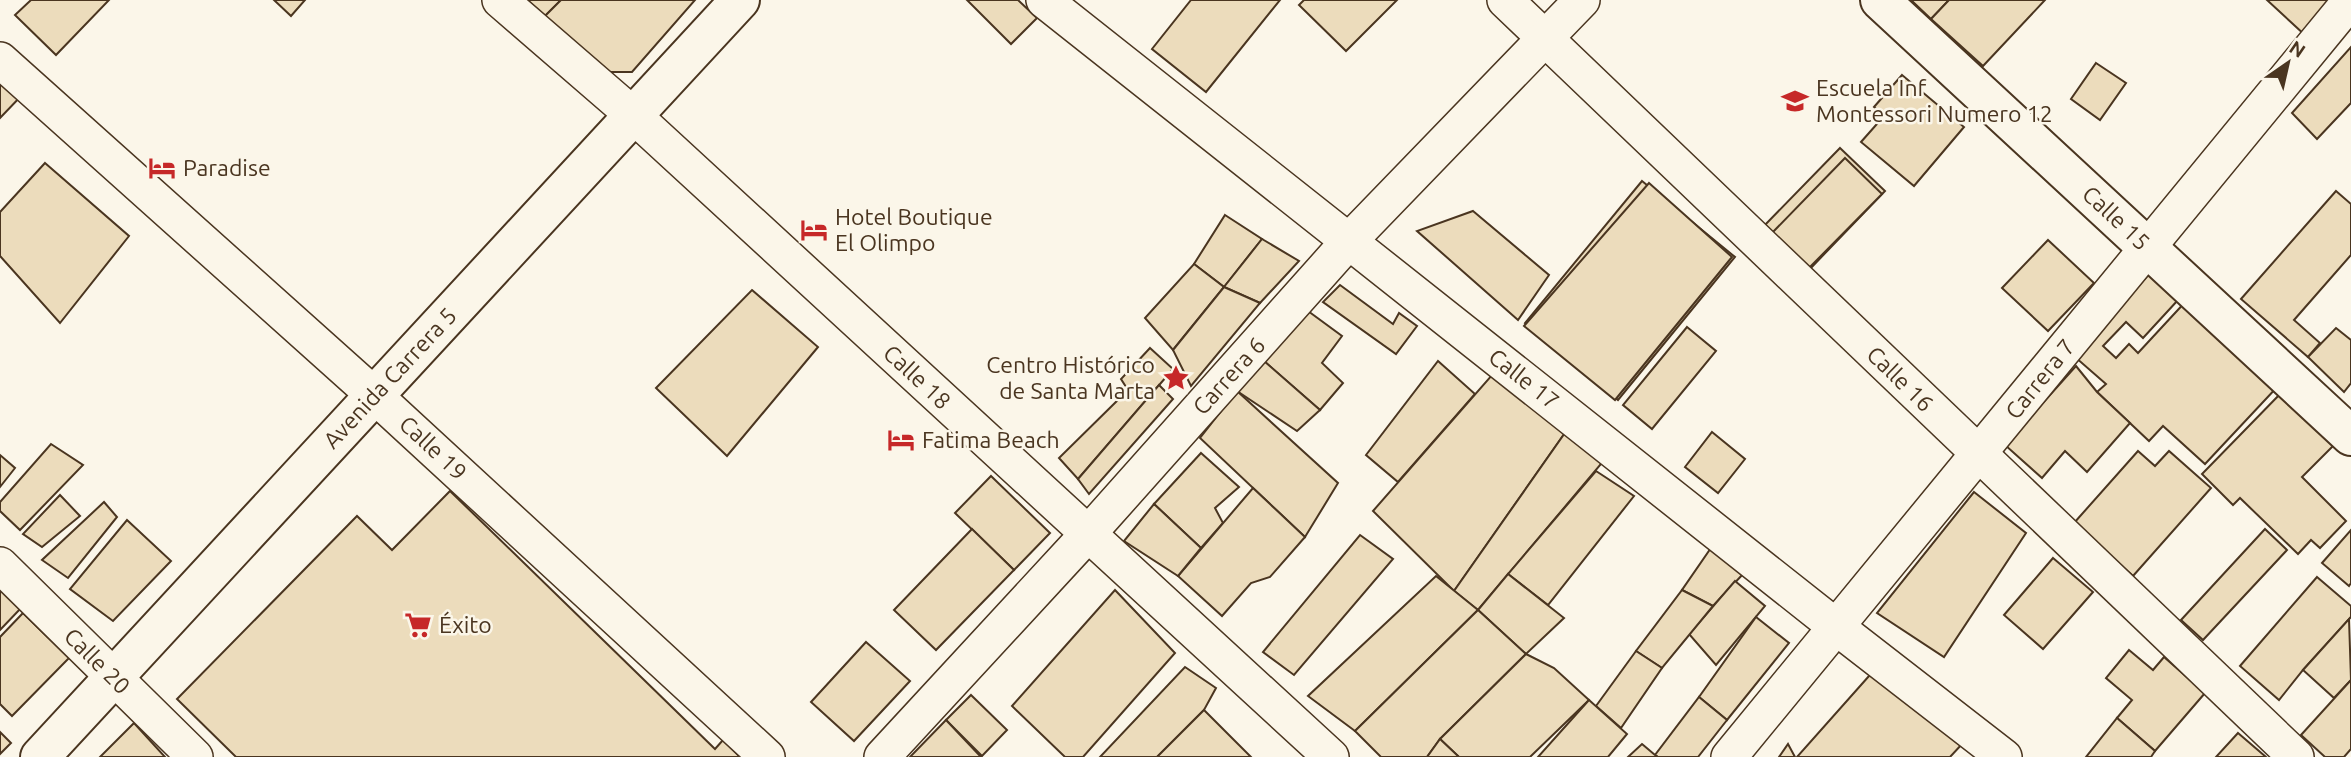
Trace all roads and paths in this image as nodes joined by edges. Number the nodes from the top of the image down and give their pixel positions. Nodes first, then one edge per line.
1 (500, 0) edge
2 (740, 0) edge
3 (1044, 0) edge
4 (1505, 0) edge
5 (1583, 0) edge
6 (1880, 0) edge
7 (2351, 1) edge
8 (1545, 38) junction
9 (0, 60) edge
10 (633, 115) junction
11 (1349, 241) junction
12 (2147, 247) junction
13 (374, 395) junction
14 (2351, 436) edge
15 (1979, 453) junction
16 (1087, 534) junction
17 (0, 565) edge
18 (1835, 626) junction
19 (113, 677) junction
20 (40, 757) edge
21 (195, 757) edge
22 (767, 757) edge
23 (882, 757) edge
24 (1331, 757) edge
25 (1729, 757) edge
26 (2004, 757) edge
27 (2297, 757) edge

1 - 10 street, Calle 18
2 - 10 street, Avenida Carrera 5
3 - 11 street, Calle 17
4 - 8 street, Calle 16
5 - 8 street, Carrera 6
6 - 12 street, Calle 15
7 - 12 street, Carrera 7
8 - 11 street, Carrera 6
8 - 15 street, Calle 16
9 - 13 street, Calle 19
10 - 13 street, Avenida Carrera 5
10 - 16 street, Calle 18
11 - 16 street, Carrera 6
11 - 18 street, Calle 17
12 - 14 street, Calle 15
12 - 15 street, Carrera 7
13 - 19 street, Avenida Carrera 5
13 - 22 street, Calle 19
15 - 18 street, Carrera 7
15 - 27 street, Calle 16
16 - 23 street, Carrera 6
16 - 24 street, Calle 18
17 - 19 street, Calle 20
18 - 25 street, Carrera 7
18 - 26 street, Calle 17
19 - 20 street, Avenida Carrera 5
19 - 21 street, Calle 20

